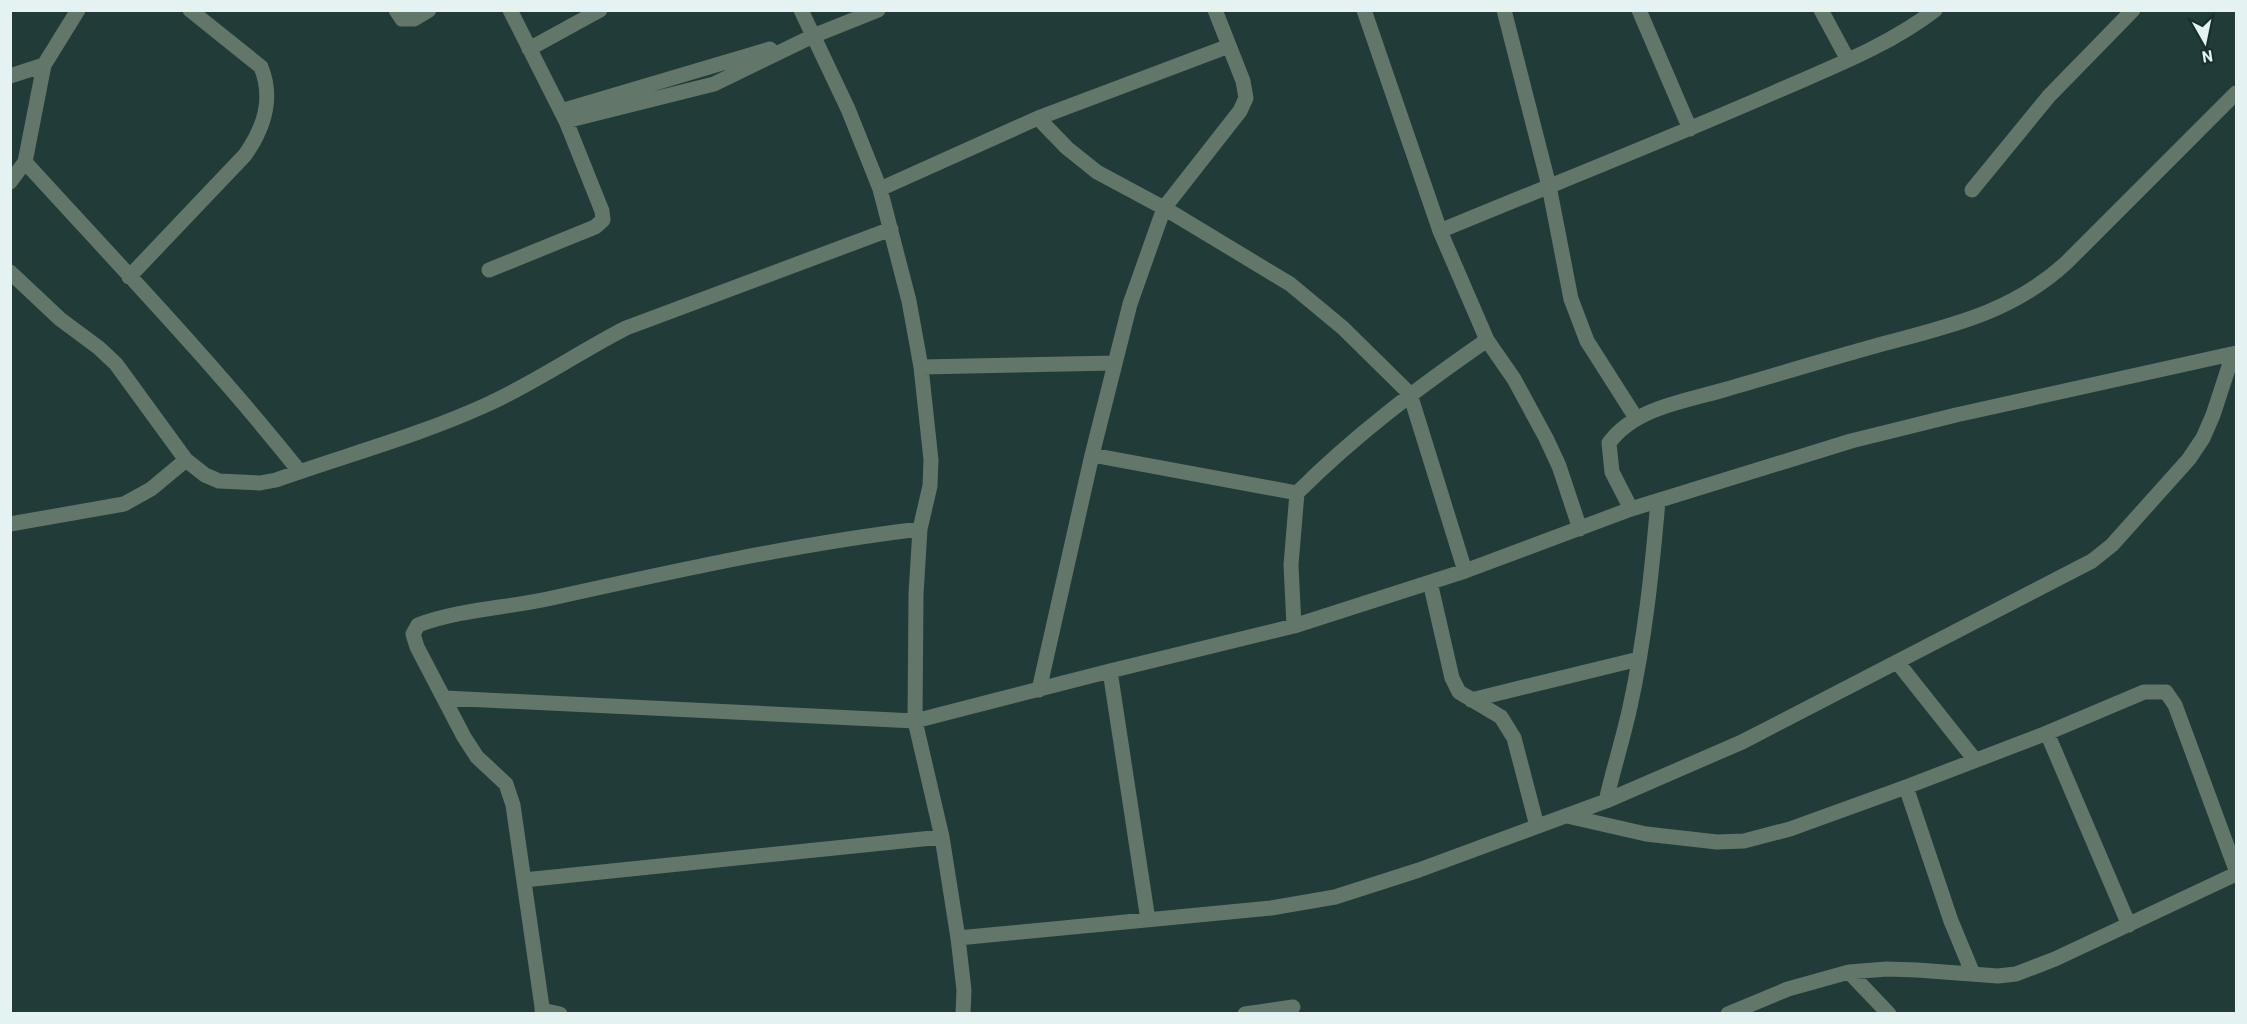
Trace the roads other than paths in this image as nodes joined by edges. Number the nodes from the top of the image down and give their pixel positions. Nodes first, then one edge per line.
1 (78, 10) edge
2 (190, 10) edge
3 (396, 10) edge
4 (429, 10) edge
5 (510, 10) edge
6 (600, 10) edge
7 (801, 10) edge
8 (878, 10) edge
9 (1215, 10) edge
10 (1364, 10) edge
11 (1504, 10) edge
12 (1639, 10) edge
13 (1821, 10) edge
14 (1935, 10) edge
15 (2133, 10) edge
16 (813, 36) junction
17 (1229, 46) junction
18 (530, 49) junction
19 (1848, 60) junction
20 (44, 66) junction
21 (10, 76) edge
22 (2236, 93) edge
23 (564, 116) junction
24 (1038, 118) junction
25 (1690, 129) junction
26 (25, 162) junction
27 (10, 182) edge
28 (1549, 186) junction
29 (880, 189) junction
30 (1972, 190) dead end
31 (1164, 208) junction
32 (891, 229) junction
33 (1440, 231) junction
34 (489, 270) dead end
35 (10, 272) edge
36 (129, 277) junction
37 (1487, 340) junction
38 (2235, 353) edge
39 (1114, 363) junction
40 (921, 367) junction
41 (1410, 394) junction
42 (1636, 418) junction
43 (1092, 455) junction
44 (186, 460) junction
45 (300, 472) junction
46 (1297, 493) junction
47 (1658, 501) junction
48 (1630, 509) junction
49 (10, 524) edge
50 (920, 529) junction
51 (1580, 529) junction
52 (1465, 571) junction
53 (1430, 582) junction
54 (1294, 626) junction
55 (1639, 659) junction
56 (1898, 663) junction
57 (1110, 670) junction
58 (1039, 690) junction
59 (445, 698) junction
60 (1471, 700) junction
61 (915, 721) junction
62 (2047, 733) junction
63 (1975, 760) junction
64 (1905, 787) junction
65 (1606, 801) junction
66 (1567, 816) junction
67 (1537, 826) junction
68 (942, 837) junction
69 (2236, 872) edge
70 (524, 880) junction
71 (1148, 920) junction
72 (2130, 925) junction
73 (958, 938) junction
74 (1849, 972) junction
75 (1973, 974) junction
76 (1293, 1007) dead end
77 (543, 1012) edge
78 (560, 1014) edge
79 (963, 1014) edge
80 (1245, 1014) edge
81 (1728, 1014) edge
82 (1889, 1014) edge

1 - 20 street
2 - 36 street
3 - 4 street
5 - 18 street
6 - 18 street
7 - 16 street
8 - 16 street
9 - 17 street
10 - 33 street
11 - 28 street
12 - 25 street
13 - 19 street
14 - 19 street
15 - 30 street
16 - 23 street
16 - 29 street
17 - 24 street
17 - 31 street
18 - 23 street
19 - 25 street
20 - 21 street
20 - 26 street
22 - 42 street
23 - 34 street
24 - 29 street
24 - 31 street
25 - 28 street
26 - 27 street
26 - 36 street
28 - 33 street
28 - 42 street
29 - 32 street
31 - 39 street
31 - 41 street
32 - 40 street
32 - 45 street
33 - 37 street
35 - 44 street
36 - 45 street
37 - 41 street
37 - 51 street
38 - 47 street
38 - 56 street
39 - 40 street
39 - 43 street
40 - 50 street
41 - 46 street
41 - 52 street
42 - 48 street
43 - 46 street
43 - 58 street
44 - 45 street
44 - 49 street
46 - 54 street
47 - 48 street
47 - 55 street
48 - 51 street
50 - 59 street
50 - 61 street
51 - 52 street
52 - 53 street
53 - 54 street
53 - 60 street
54 - 57 street
55 - 60 street
55 - 65 street
56 - 63 street
56 - 65 street
57 - 58 street
57 - 71 street
58 - 61 street
59 - 61 street
59 - 70 street
60 - 67 street
61 - 68 street
62 - 63 street
62 - 69 street
62 - 72 street
63 - 64 street
64 - 66 street
64 - 75 street
65 - 66 street
66 - 67 street
67 - 71 street
68 - 70 street
68 - 73 street
69 - 72 street
70 - 77 street
71 - 73 street
72 - 75 street
73 - 79 street
74 - 75 street
74 - 81 street
74 - 82 street
76 - 80 street
77 - 78 street

